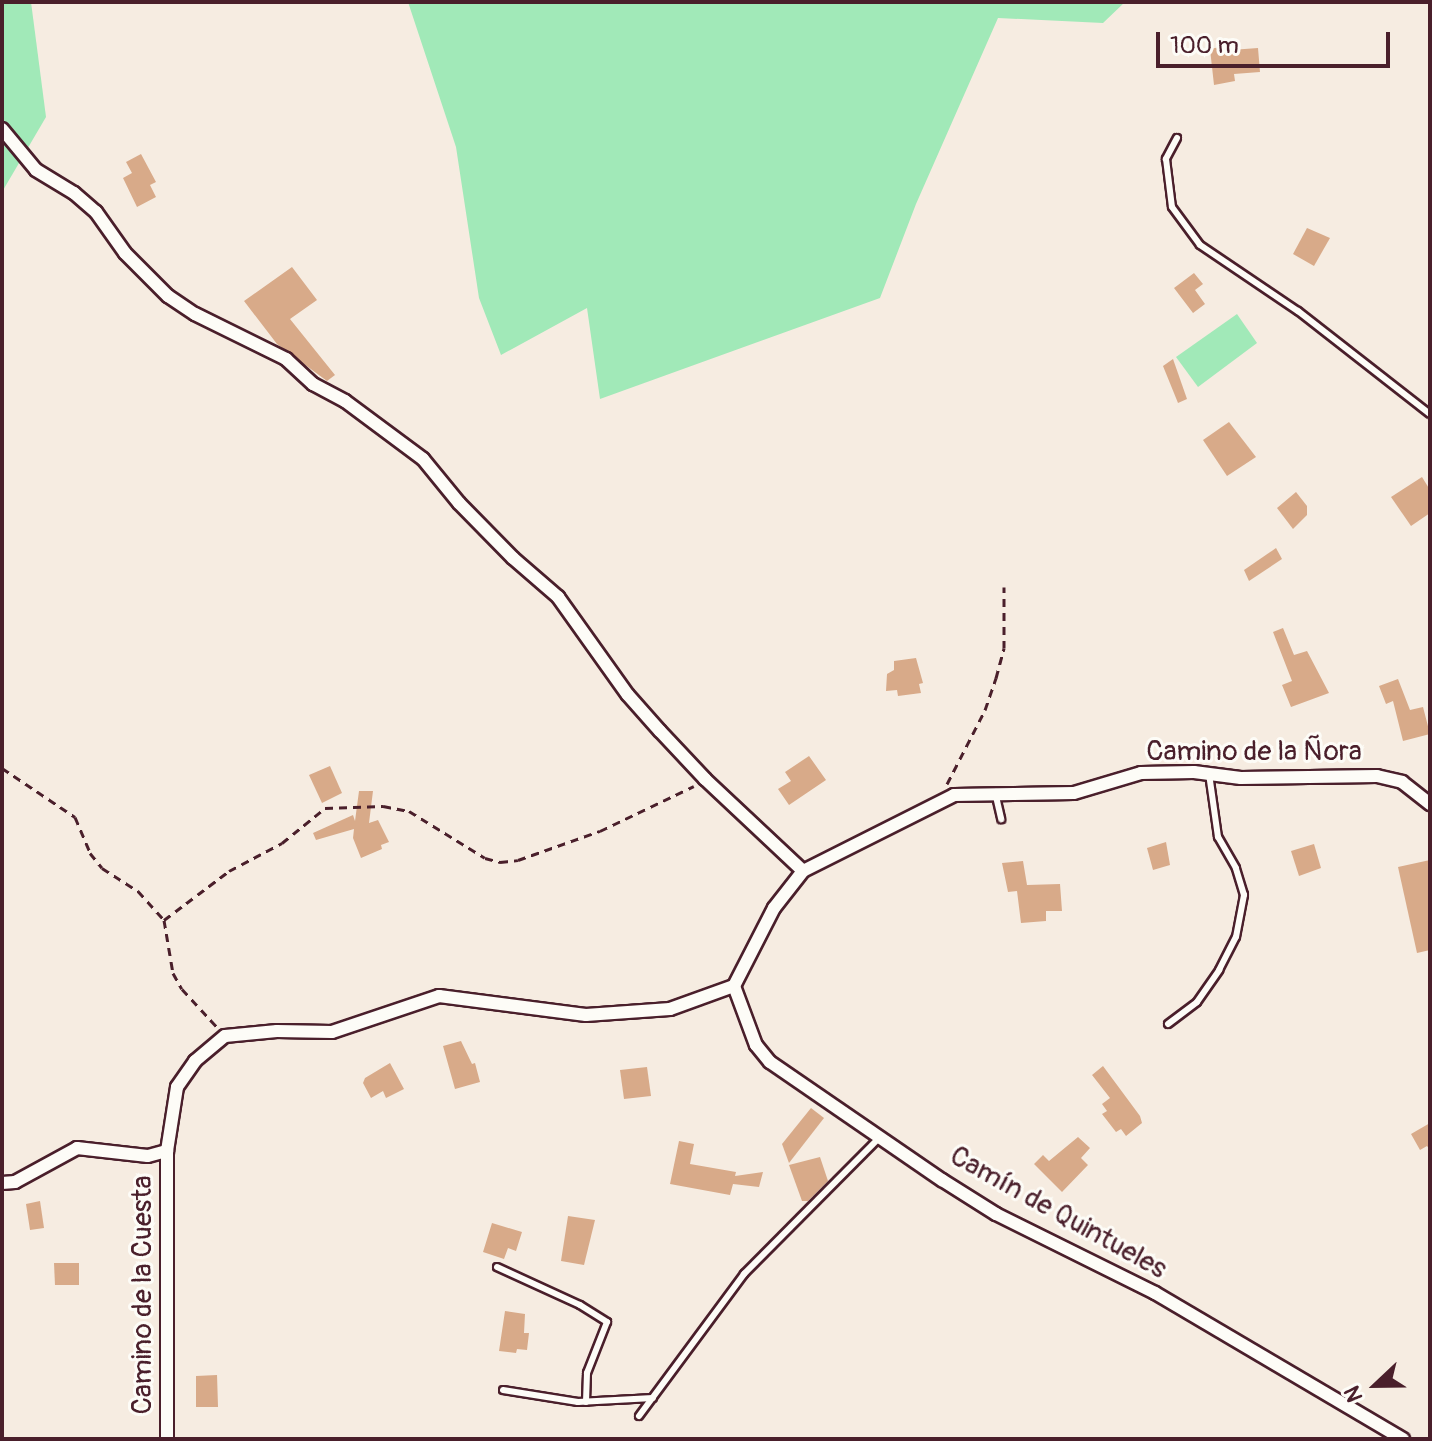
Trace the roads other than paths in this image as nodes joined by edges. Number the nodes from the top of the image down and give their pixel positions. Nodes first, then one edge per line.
1 (2, 129) edge
2 (1177, 138) dead end
3 (1430, 414) edge
4 (1209, 774) junction
5 (995, 792) junction
6 (1430, 804) edge
7 (1001, 819) dead end
8 (803, 871) junction
9 (734, 986) junction
10 (1168, 1024) dead end
11 (881, 1136) junction
12 (167, 1151) junction
13 (2, 1183) edge
14 (497, 1267) dead end
15 (503, 1390) dead end
16 (653, 1398) junction
17 (586, 1402) junction
18 (639, 1416) dead end
19 (167, 1439) edge
20 (1403, 1439) edge

1 - 8 street
2 - 3 lane
4 - 5 street, Camino de la Ñora
4 - 6 street, Camino de la Ñora
4 - 10 lane
5 - 7 lane
5 - 8 street, Camino de la Ñora
8 - 9 street
9 - 11 street, Camín de Quintueles
9 - 12 street, Camino de la Cuesta
11 - 16 lane
11 - 20 street, Camín de Quintueles
12 - 13 street
12 - 19 street, Camino de la Cuesta
14 - 17 lane
15 - 17 lane
16 - 17 lane
16 - 18 lane

